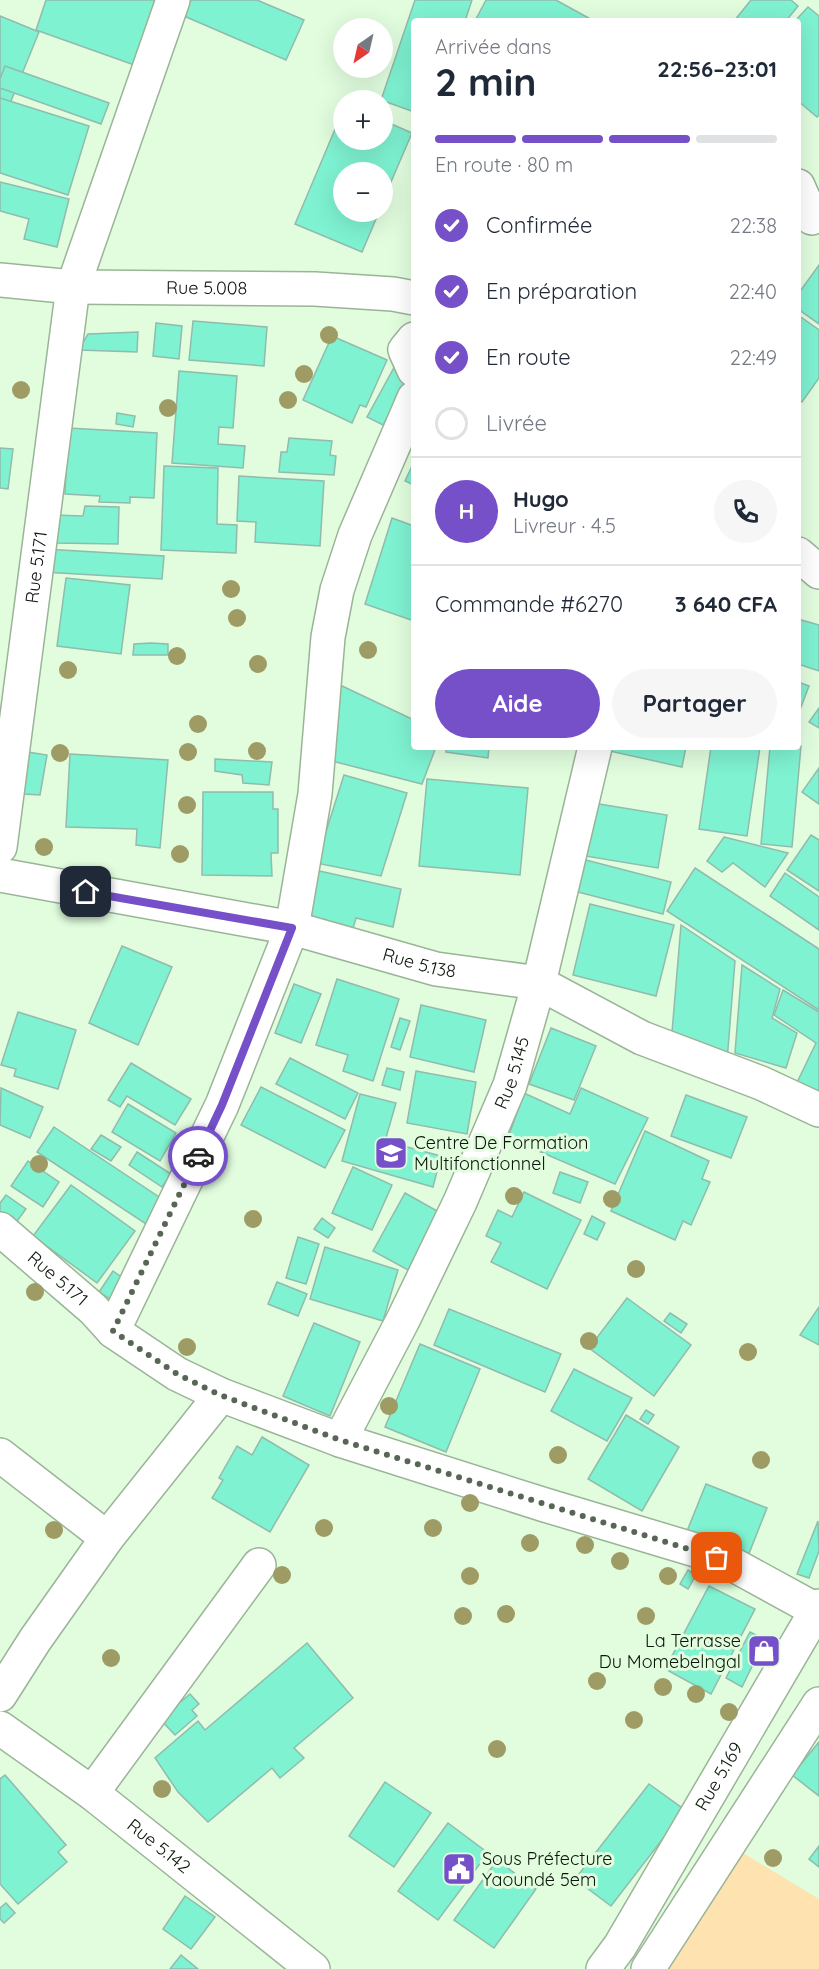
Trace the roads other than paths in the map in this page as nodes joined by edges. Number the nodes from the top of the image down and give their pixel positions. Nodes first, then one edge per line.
1 (173, 0) edge
2 (801, 190) edge
3 (810, 222) edge
4 (0, 280) edge
5 (73, 287) junction
6 (411, 297) edge
7 (411, 343) edge
8 (411, 363) edge
9 (411, 405) edge
10 (801, 557) edge
11 (819, 572) edge
12 (594, 750) edge
13 (0, 847) edge
14 (0, 875) edge
15 (292, 928) junction
16 (539, 983) junction
17 (819, 1110) edge
18 (0, 1229) edge
19 (113, 1331) junction
20 (220, 1395) junction
21 (340, 1440) junction
22 (0, 1455) edge
23 (107, 1538) junction
24 (258, 1565) dead end
25 (818, 1608) edge
26 (0, 1695) edge
27 (819, 1704) edge
28 (0, 1728) edge
29 (92, 1793) junction
30 (612, 1958) edge
31 (313, 1969) edge
32 (648, 1969) edge

1 - 5 street, Rue 5.171
2 - 3 street
4 - 5 street, Rue 5.008
5 - 6 street, Rue 5.008
5 - 13 street, Rue 5.171
7 - 8 street
9 - 15 street
10 - 11 street
12 - 16 street, Rue 5.145
14 - 15 street, Rue 5.138
15 - 16 street, Rue 5.138
15 - 19 street
16 - 17 street, Rue 5.138
16 - 21 street, Rue 5.145
18 - 19 street, Rue 5.171
19 - 20 street, Rue 5.171
20 - 21 street, Rue 5.171
20 - 23 street
21 - 25 street, Rue 5.171
22 - 23 street
23 - 26 street
24 - 29 street
25 - 30 street, Rue 5.169
27 - 32 street
28 - 29 street, Rue 5.142
29 - 31 street, Rue 5.142

